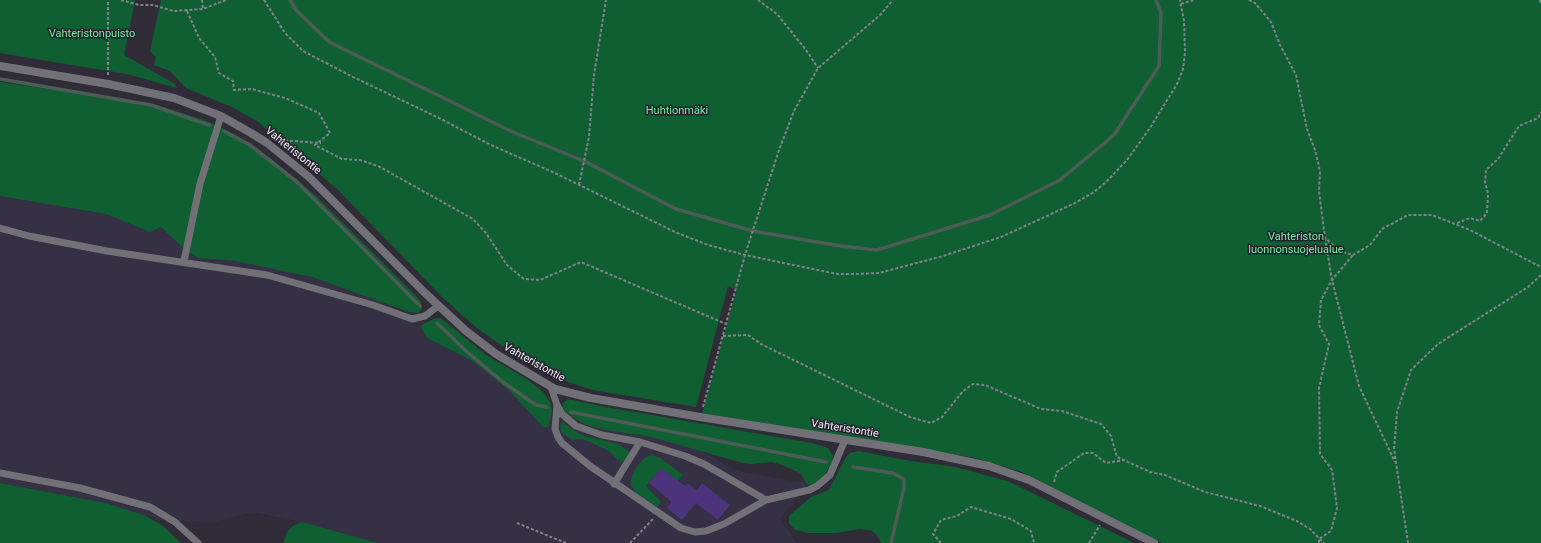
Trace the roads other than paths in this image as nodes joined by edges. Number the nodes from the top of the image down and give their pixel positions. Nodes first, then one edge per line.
1 (0, 66) edge
2 (221, 116) junction
3 (0, 228) edge
4 (184, 262) junction
5 (438, 306) junction
6 (551, 387) junction
7 (557, 405) junction
8 (845, 440) junction
9 (640, 442) junction
10 (0, 473) edge
11 (614, 484) junction
12 (766, 500) junction
13 (198, 543) edge
14 (1154, 543) edge

1 - 2 street, Vahteristontie
2 - 4 lane
2 - 5 street, Vahteristontie
3 - 4 lane
4 - 5 lane
5 - 6 street, Vahteristontie
6 - 7 lane
6 - 8 street, Vahteristontie
7 - 9 lane
7 - 11 lane
8 - 12 lane
8 - 14 street, Vahteristontie
9 - 11 lane
9 - 12 lane
10 - 13 lane
11 - 12 lane

